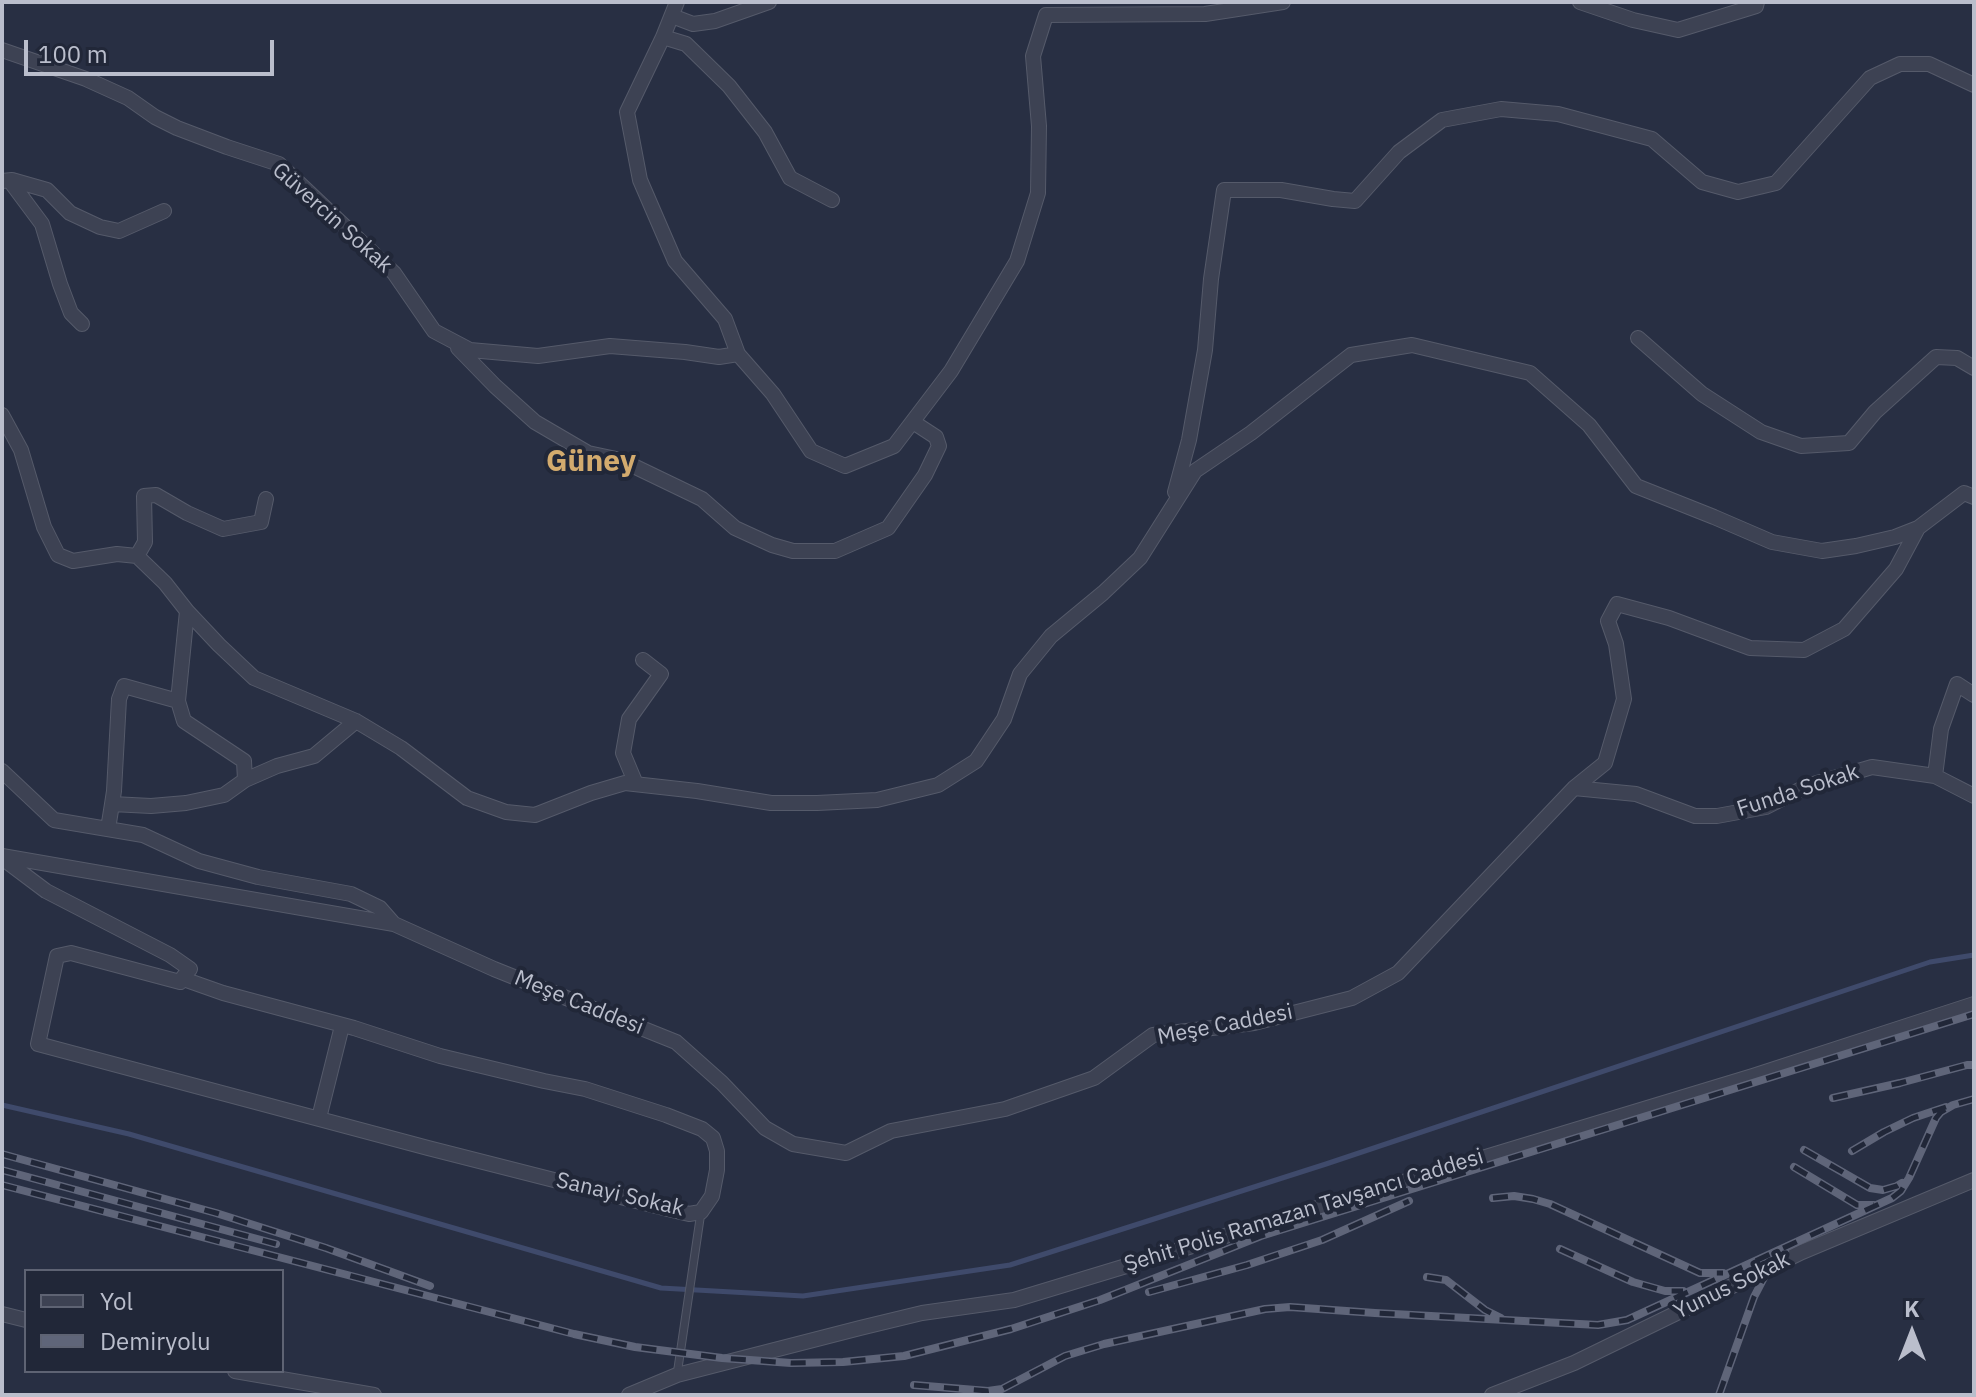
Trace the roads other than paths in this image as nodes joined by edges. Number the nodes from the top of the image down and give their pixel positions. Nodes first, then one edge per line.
1 (769, 2) edge
2 (1283, 2) edge
3 (1580, 2) edge
4 (1757, 2) edge
5 (674, 9) edge
6 (663, 37) junction
7 (2, 50) edge
8 (1974, 85) edge
9 (6, 181) edge
10 (832, 200) dead end
11 (164, 211) dead end
12 (82, 324) dead end
13 (1638, 338) dead end
14 (449, 339) junction
15 (738, 354) junction
16 (1974, 368) edge
17 (2, 415) edge
18 (913, 422) junction
19 (1974, 497) edge
20 (266, 499) dead end
21 (1171, 508) junction
22 (1918, 528) junction
23 (137, 556) junction
24 (187, 611) junction
25 (643, 660) dead end
26 (1974, 695) edge
27 (178, 701) junction
28 (356, 721) junction
29 (2, 771) edge
30 (1935, 776) junction
31 (245, 780) junction
32 (636, 784) junction
33 (1574, 788) junction
34 (1974, 796) edge
35 (112, 804) junction
36 (108, 829) junction
37 (2, 857) edge
38 (394, 924) junction
39 (184, 976) junction
40 (1974, 1004) edge
41 (342, 1026) junction
42 (319, 1118) junction
43 (1974, 1180) edge
44 (701, 1212) junction
45 (2, 1314) edge
46 (24, 1320) edge
47 (246, 1373) edge
48 (677, 1375) junction
49 (354, 1393) edge
50 (374, 1395) edge
51 (629, 1395) edge
52 (1492, 1395) edge

1 - 5 street
2 - 18 street
3 - 4 street
5 - 6 street
6 - 10 street
6 - 15 street
7 - 14 street, Güvercin Sokak
8 - 21 street
9 - 11 street
9 - 12 street
13 - 16 street
14 - 15 street, Güvercin Sokak
14 - 18 street
15 - 18 street
17 - 23 street
19 - 22 street, Meşe Caddesi
20 - 23 street
21 - 22 street
21 - 32 street
22 - 33 street, Meşe Caddesi
23 - 24 street
24 - 27 street
24 - 28 street
25 - 32 street
26 - 30 street
27 - 31 street
27 - 35 street
28 - 31 street
28 - 32 street
29 - 36 street
30 - 33 street, Funda Sokak
30 - 34 street, Funda Sokak
31 - 35 street
33 - 38 street, Meşe Caddesi
35 - 36 street
36 - 38 street
37 - 38 street, Meşe Caddesi
37 - 39 street, Sanayi Sokak
39 - 41 street, Sanayi Sokak
39 - 42 street, Sanayi Sokak
40 - 48 street, Şehit Polis Ramazan Tavşancı Caddesi
41 - 42 street
41 - 44 street, Sanayi Sokak
42 - 44 street, Sanayi Sokak
43 - 52 street, Yunus Sokak
44 - 48 lane
45 - 46 street
47 - 49 street
48 - 51 street, Şehit Polis Ramazan Tavşancı Caddesi
49 - 50 street

